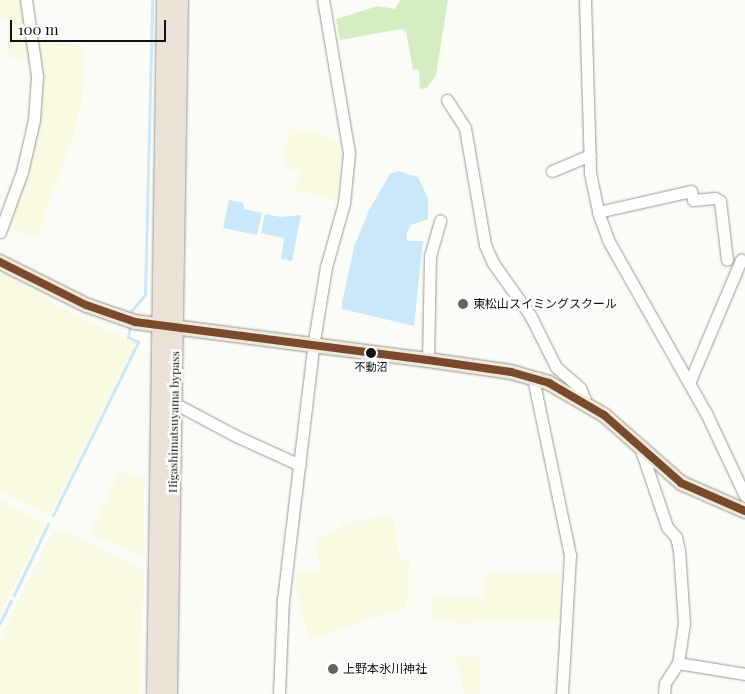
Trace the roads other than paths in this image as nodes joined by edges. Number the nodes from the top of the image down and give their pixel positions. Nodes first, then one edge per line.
1 (26, 0) edge
2 (165, 0) edge
3 (180, 0) edge
4 (323, 0) edge
5 (585, 0) edge
6 (446, 100) dead end
7 (590, 155) junction
8 (552, 171) dead end
9 (598, 212) junction
10 (440, 220) dead end
11 (0, 232) edge
12 (727, 260) dead end
13 (741, 260) dead end
14 (0, 262) edge
15 (168, 327) junction
16 (313, 347) junction
17 (428, 360) junction
18 (533, 378) junction
19 (689, 383) junction
20 (586, 402) junction
21 (174, 403) junction
22 (641, 450) junction
23 (300, 465) junction
24 (745, 496) edge
25 (745, 511) edge
26 (678, 663) junction
27 (745, 674) edge
28 (155, 694) edge
29 (169, 694) edge
30 (279, 694) edge
31 (562, 694) edge
32 (664, 694) edge

1 - 11 street
2 - 15 highway, Higashimatsuyama bypass
3 - 15 highway, Higashimatsuyama bypass
4 - 16 street
5 - 7 street
6 - 20 street
7 - 8 street
7 - 9 street
9 - 12 street
9 - 19 street
10 - 17 street
13 - 19 street
14 - 15 main road
15 - 16 main road
15 - 21 highway, Higashimatsuyama bypass
15 - 28 highway, Higashimatsuyama bypass
16 - 17 main road
16 - 23 street
17 - 18 main road
18 - 20 main road
18 - 31 street
19 - 24 street
20 - 22 main road
21 - 23 street
21 - 29 highway, Higashimatsuyama bypass
22 - 25 main road
22 - 26 street
23 - 30 street
26 - 27 street
26 - 32 street

